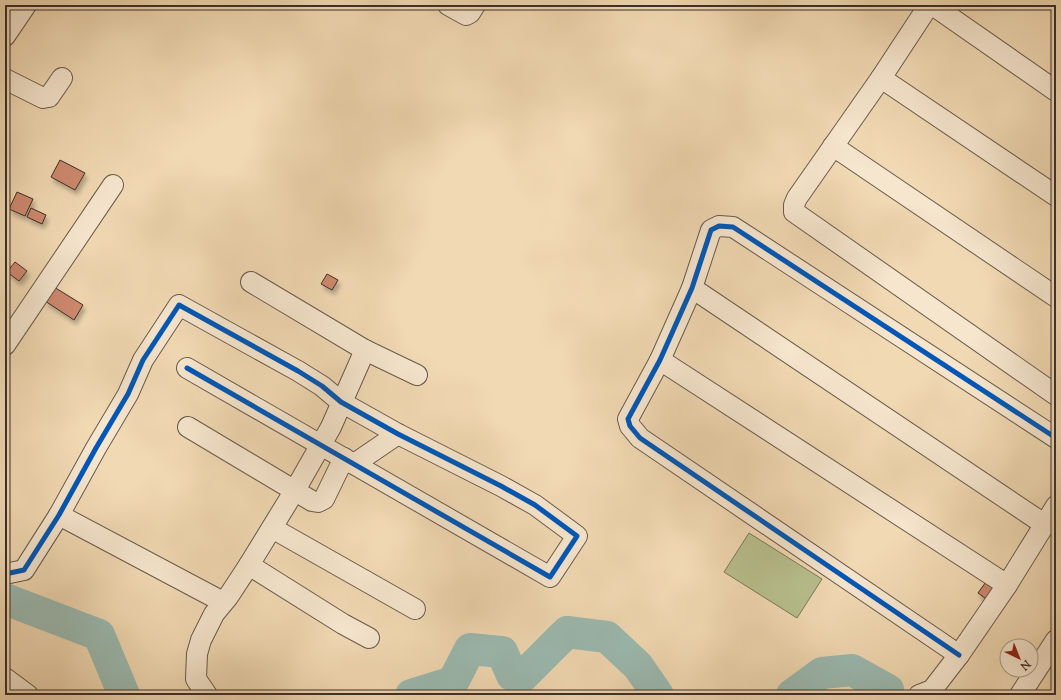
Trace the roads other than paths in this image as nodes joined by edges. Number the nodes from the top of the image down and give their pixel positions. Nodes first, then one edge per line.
1 (26, 5) edge
2 (448, 5) edge
3 (476, 5) edge
4 (5, 36) edge
5 (62, 78) dead end
6 (881, 78) junction
7 (5, 79) edge
8 (1056, 91) edge
9 (833, 146) junction
10 (113, 185) dead end
11 (1056, 196) edge
12 (251, 282) dead end
13 (692, 288) junction
14 (1056, 297) edge
15 (5, 345) edge
16 (365, 350) junction
17 (660, 360) junction
18 (187, 368) dead end
19 (417, 375) dead end
20 (1056, 395) edge
21 (341, 402) junction
22 (188, 427) dead end
23 (398, 434) junction
24 (1056, 438) edge
25 (319, 445) junction
26 (349, 461) junction
27 (295, 490) junction
28 (1056, 506) edge
29 (59, 515) junction
30 (1044, 524) junction
31 (272, 528) junction
32 (249, 564) junction
33 (5, 574) edge
34 (1006, 586) junction
35 (223, 602) junction
36 (415, 609) dead end
37 (370, 638) dead end
38 (1056, 640) edge
39 (958, 655) junction
40 (5, 678) edge
41 (928, 693) edge
42 (28, 695) edge
43 (207, 695) edge
44 (1020, 695) edge

1 - 4 street
2 - 3 street
5 - 7 street
6 - 8 street
6 - 9 street
6 - 11 street
9 - 14 street
9 - 20 street
10 - 15 street
12 - 16 street
13 - 17 street
13 - 24 street
13 - 30 street
16 - 19 street
16 - 21 street
17 - 34 street
17 - 39 street
18 - 25 street
21 - 23 street
21 - 25 street
21 - 29 street
22 - 27 street
23 - 26 street
23 - 26 street
25 - 26 street
25 - 27 street
26 - 27 street
27 - 31 street
28 - 30 street
29 - 33 street
29 - 35 street
30 - 34 street
31 - 32 street
31 - 36 street
32 - 35 street
32 - 37 street
34 - 39 street
35 - 43 street
38 - 44 street
39 - 41 street
40 - 42 street

